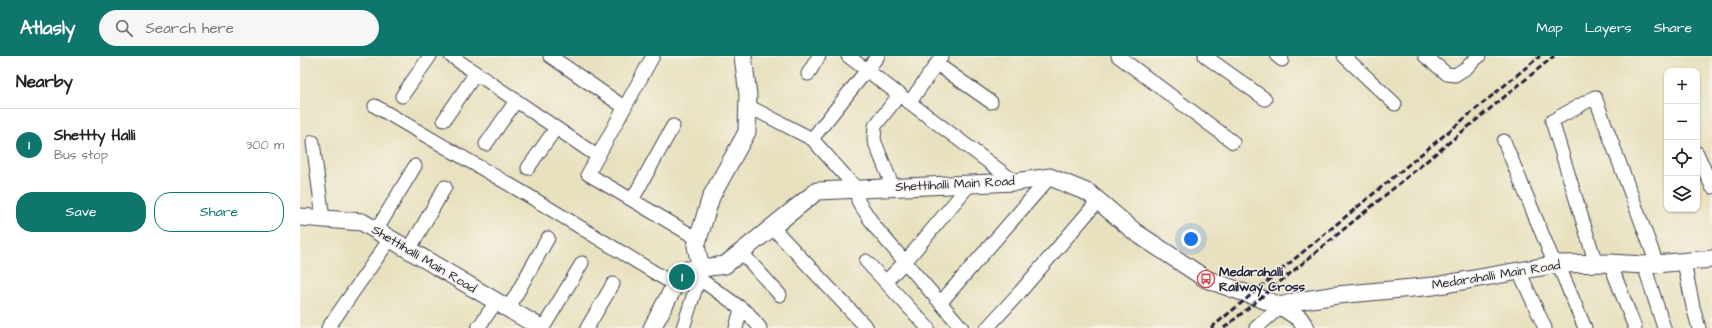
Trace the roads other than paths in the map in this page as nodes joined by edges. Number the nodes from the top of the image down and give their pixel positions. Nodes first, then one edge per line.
1 (430, 56) edge
2 (451, 56) edge
3 (550, 56) edge
4 (653, 56) edge
5 (743, 56) edge
6 (819, 56) edge
7 (848, 56) edge
8 (878, 56) edge
9 (1118, 56) edge
10 (1205, 56) edge
11 (1344, 56) edge
12 (1425, 56) edge
13 (1479, 56) edge
14 (939, 60) edge
15 (1132, 60) edge
16 (867, 70) junction
17 (476, 73) junction
18 (808, 74) dead end
19 (900, 94) junction
20 (402, 96) dead end
21 (1265, 99) dead end
22 (516, 101) junction
23 (910, 102) junction
24 (991, 102) dead end
25 (1395, 104) dead end
26 (374, 106) dead end
27 (748, 106) junction
28 (624, 107) junction
29 (444, 120) dead end
30 (674, 126) dead end
31 (556, 128) junction
32 (812, 139) junction
33 (1504, 140) dead end
34 (313, 142) dead end
35 (1233, 142) dead end
36 (486, 144) dead end
37 (597, 156) junction
38 (1700, 160) edge
39 (415, 166) dead end
40 (528, 168) dead end
41 (1050, 177) junction
42 (1015, 182) junction
43 (970, 184) junction
44 (445, 186) dead end
45 (1712, 187) edge
46 (894, 188) junction
47 (857, 190) junction
48 (632, 200) junction
49 (1098, 201) junction
50 (300, 217) edge
51 (323, 219) junction
52 (772, 227) junction
53 (383, 235) junction
54 (548, 238) dead end
55 (698, 239) junction
56 (408, 250) junction
57 (741, 252) junction
58 (1712, 259) edge
59 (866, 261) dead end
60 (905, 262) junction
61 (1684, 262) junction
62 (582, 263) dead end
63 (1603, 264) junction
64 (1557, 265) junction
65 (1651, 265) junction
66 (1519, 271) junction
67 (696, 272) junction
68 (885, 282) junction
69 (613, 284) dead end
70 (675, 285) junction
71 (780, 295) dead end
72 (941, 302) junction
73 (502, 306) junction
74 (1281, 306) junction
75 (741, 309) junction
76 (328, 328) edge
77 (478, 328) edge
78 (542, 328) edge
79 (587, 328) edge
80 (652, 328) edge
81 (683, 328) edge
82 (736, 328) edge
83 (760, 328) edge
84 (867, 328) edge
85 (928, 328) edge
86 (962, 328) edge
87 (987, 328) edge
88 (1256, 328) edge
89 (1306, 328) edge
90 (1545, 328) edge
91 (1585, 328) edge
92 (1635, 328) edge
93 (1664, 328) edge
94 (1699, 328) edge

1 - 20 street
2 - 17 street
3 - 28 street
4 - 28 street
5 - 27 street
6 - 18 street
7 - 16 street
8 - 16 street
9 - 15 street
10 - 21 street
11 - 25 street
12 - 13 street
14 - 23 street
14 - 24 street
15 - 35 street
16 - 19 street
16 - 32 street
17 - 22 street
17 - 29 street
19 - 23 street
19 - 46 street
22 - 31 street
22 - 36 street
23 - 42 street
26 - 70 street
27 - 32 street
27 - 55 street
28 - 37 street
30 - 48 street
31 - 37 street
31 - 40 street
32 - 47 street
33 - 64 street
34 - 51 street
37 - 48 street
38 - 45 street
39 - 53 street
41 - 42 street, Shettihalli Main Road
41 - 49 street
41 - 72 street
42 - 43 street, Shettihalli Main Road
43 - 46 street, Shettihalli Main Road
43 - 60 street
44 - 56 street
46 - 47 street, Shettihalli Main Road
47 - 52 street, Shettihalli Main Road
47 - 60 street
48 - 55 street
49 - 74 street
49 - 87 street
50 - 51 street, Shettihalli Main Road
51 - 53 street, Shettihalli Main Road
52 - 57 street, Shettihalli Main Road
52 - 84 street
53 - 56 street, Shettihalli Main Road
53 - 76 street
54 - 73 street
55 - 67 street
56 - 73 street, Shettihalli Main Road
57 - 67 street, Shettihalli Main Road
57 - 71 street
58 - 61 street, Medarahalli Main Road
59 - 68 street
60 - 68 street
60 - 72 street
61 - 65 street, Medarahalli Main Road
61 - 94 street
62 - 78 street
63 - 64 street, Medarahalli Main Road
63 - 65 street, Medarahalli Main Road
63 - 65 street
63 - 92 street
64 - 66 street, Medarahalli Main Road
64 - 91 street
65 - 93 street
66 - 74 street, Medarahalli Main Road
66 - 90 street
67 - 70 street
67 - 75 street
67 - 81 street
68 - 85 street
69 - 79 street
70 - 80 street
72 - 86 street
73 - 77 street
73 - 78 street, Shettihalli Main Road
74 - 88 street
74 - 89 street
75 - 82 street
75 - 83 street

